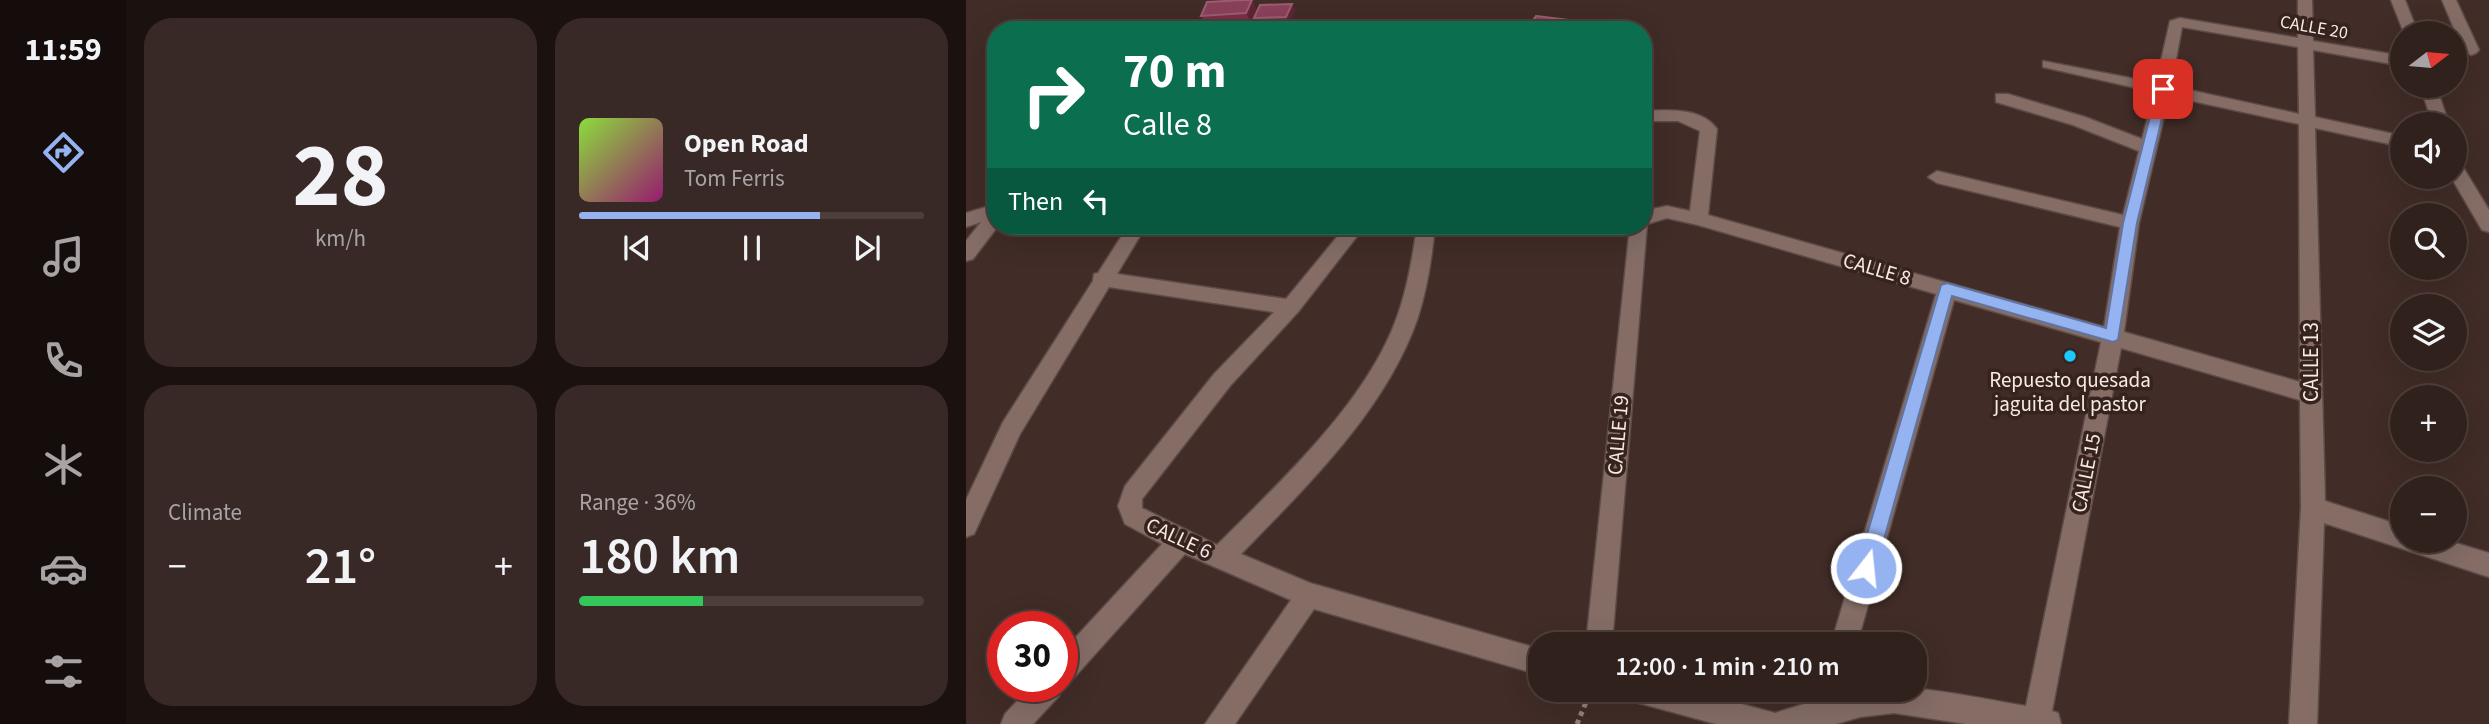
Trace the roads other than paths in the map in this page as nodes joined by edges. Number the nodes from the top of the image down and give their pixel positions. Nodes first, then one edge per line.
1 (2305, 0) edge
2 (2398, 0) edge
3 (2449, 0) edge
4 (2406, 21) edge
5 (2177, 22) joint
6 (2305, 46) junction
7 (2471, 49) edge
8 (2390, 59) edge
9 (2048, 64) dead end
10 (2163, 89) junction
11 (2002, 98) dead end
12 (1652, 115) edge
13 (2305, 120) junction
14 (2390, 139) edge
15 (2149, 148) junction
16 (1937, 177) dead end
17 (2467, 188) edge
18 (987, 214) edge
19 (1652, 216) edge
20 (1698, 219) junction
21 (966, 220) edge
22 (2130, 223) junction
23 (2489, 225) edge
24 (987, 227) edge
25 (1131, 235) edge
26 (1349, 235) edge
27 (1424, 235) edge
28 (1638, 235) edge
29 (966, 254) edge
30 (1101, 279) junction
31 (1947, 289) junction
32 (1291, 307) junction
33 (2113, 336) junction
34 (2311, 394) junction
35 (2313, 508) junction
36 (966, 526) edge
37 (2390, 533) edge
38 (1181, 541) junction
39 (2451, 553) edge
40 (1221, 558) junction
41 (2489, 565) edge
42 (1309, 595) junction
43 (1599, 632) edge
44 (1847, 632) edge
45 (1078, 654) edge
46 (1528, 659) edge
47 (1034, 702) edge
48 (1684, 702) edge
49 (1826, 709) edge
50 (2043, 722) edge
51 (1014, 724) edge
52 (1219, 724) edge
53 (1769, 724) edge
54 (1781, 724) edge
55 (2303, 724) edge

1 - 6 street, CALLE 13
2 - 4 street
3 - 7 street
5 - 6 street, CALLE 20
5 - 10 street, CALLE 15
6 - 8 street, CALLE 20
6 - 13 street, CALLE 13
9 - 10 street
10 - 13 street
10 - 15 street, CALLE 15
11 - 15 street
12 - 20 street
13 - 14 street
13 - 34 street, CALLE 13
15 - 22 street, CALLE 15
16 - 22 street
17 - 23 street
18 - 21 street
19 - 20 street, CALLE 8
20 - 31 street, CALLE 8
22 - 33 street, CALLE 15
24 - 29 street
25 - 30 street
26 - 32 street, CALLE 6
27 - 40 street
28 - 43 street, CALLE 19
30 - 32 street
30 - 36 street
31 - 33 street, CALLE 8
31 - 44 street
32 - 38 street, CALLE 6
33 - 34 street, CALLE 8
33 - 50 street, CALLE 15
34 - 35 street, CALLE 13
35 - 37 street
35 - 55 street, CALLE 13
38 - 40 street, CALLE 6
38 - 45 street
39 - 41 street
40 - 42 street, CALLE 6
42 - 46 street, CALLE 6
42 - 52 street
47 - 51 street
48 - 53 street
49 - 50 street
49 - 54 street

